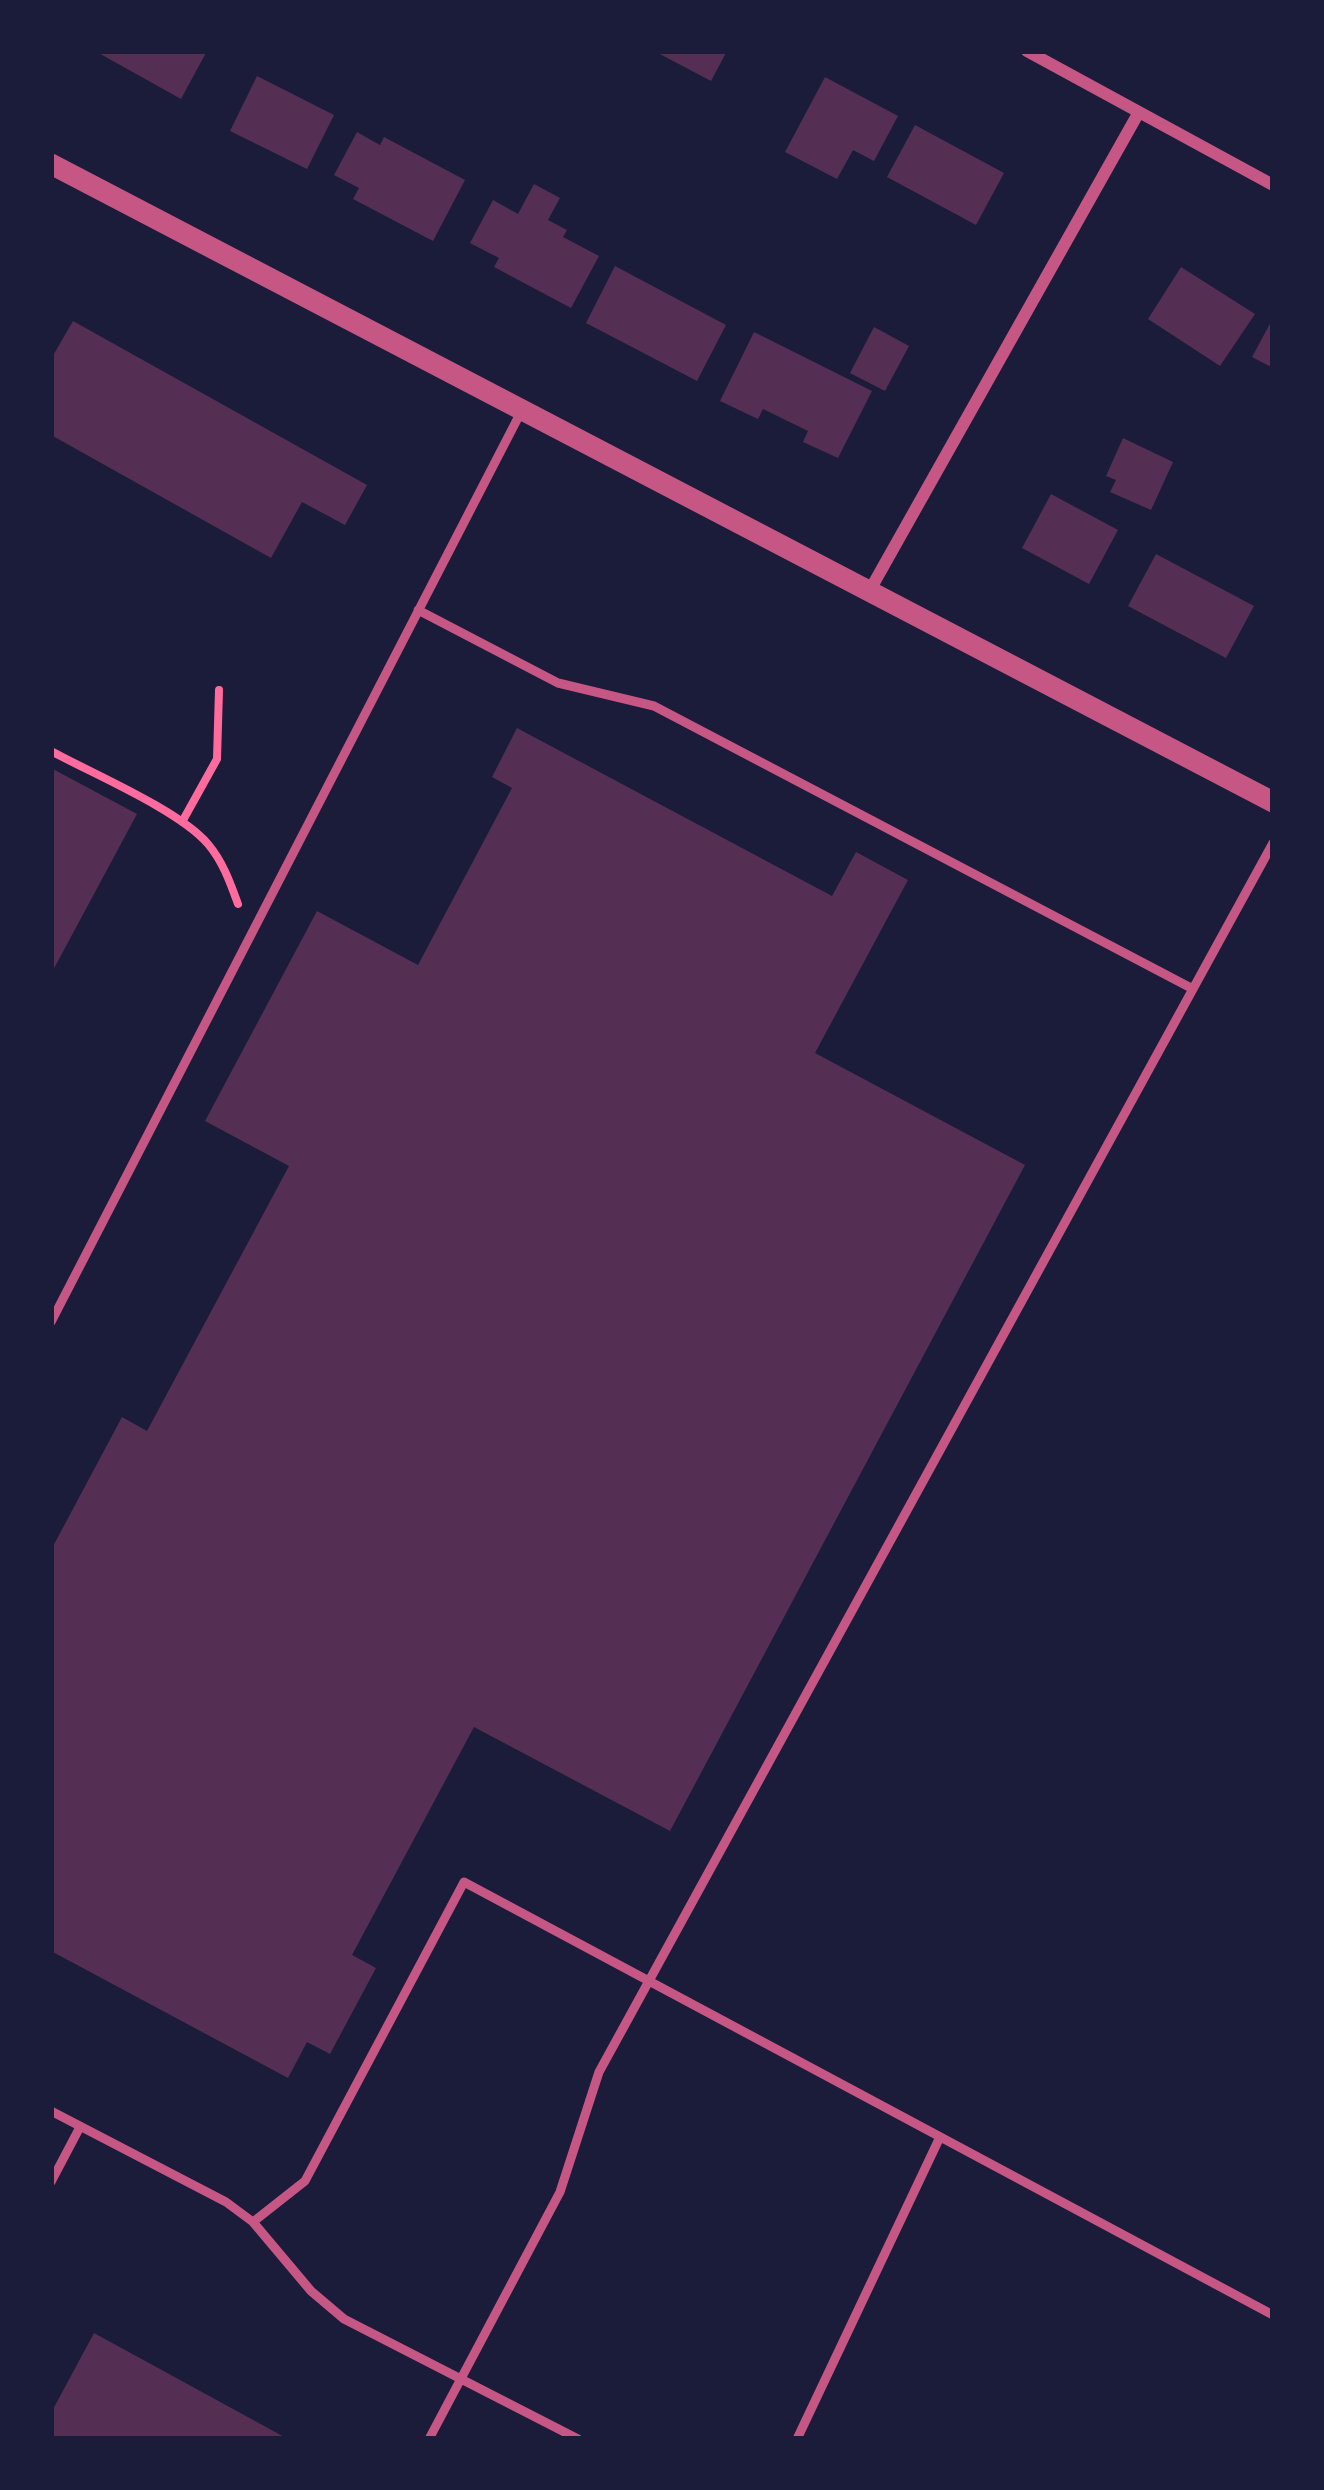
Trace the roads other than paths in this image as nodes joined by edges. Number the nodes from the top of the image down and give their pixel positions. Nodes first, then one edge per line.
1 (1027, 51) edge
2 (1138, 112) junction
3 (51, 164) edge
4 (1273, 185) edge
5 (521, 410) junction
6 (870, 590) junction
7 (418, 610) junction
8 (1273, 802) edge
9 (1273, 844) edge
10 (1193, 989) junction
11 (51, 1322) edge
12 (649, 1981) junction
13 (51, 2111) edge
14 (80, 2127) junction
15 (940, 2137) junction
16 (51, 2182) edge
17 (253, 2222) junction
18 (1273, 2315) edge
19 (462, 2378) junction
20 (429, 2439) edge
21 (578, 2439) edge
22 (797, 2439) edge

1 - 2 street
2 - 4 street
2 - 6 street
3 - 5 street
5 - 6 street
5 - 7 lane
6 - 8 street
7 - 10 lane
7 - 11 lane
9 - 10 lane
10 - 12 lane
12 - 15 lane
12 - 17 lane
12 - 19 lane
13 - 14 lane
14 - 16 lane
14 - 17 lane
15 - 18 lane
15 - 22 lane
17 - 19 lane
19 - 20 lane
19 - 21 lane

